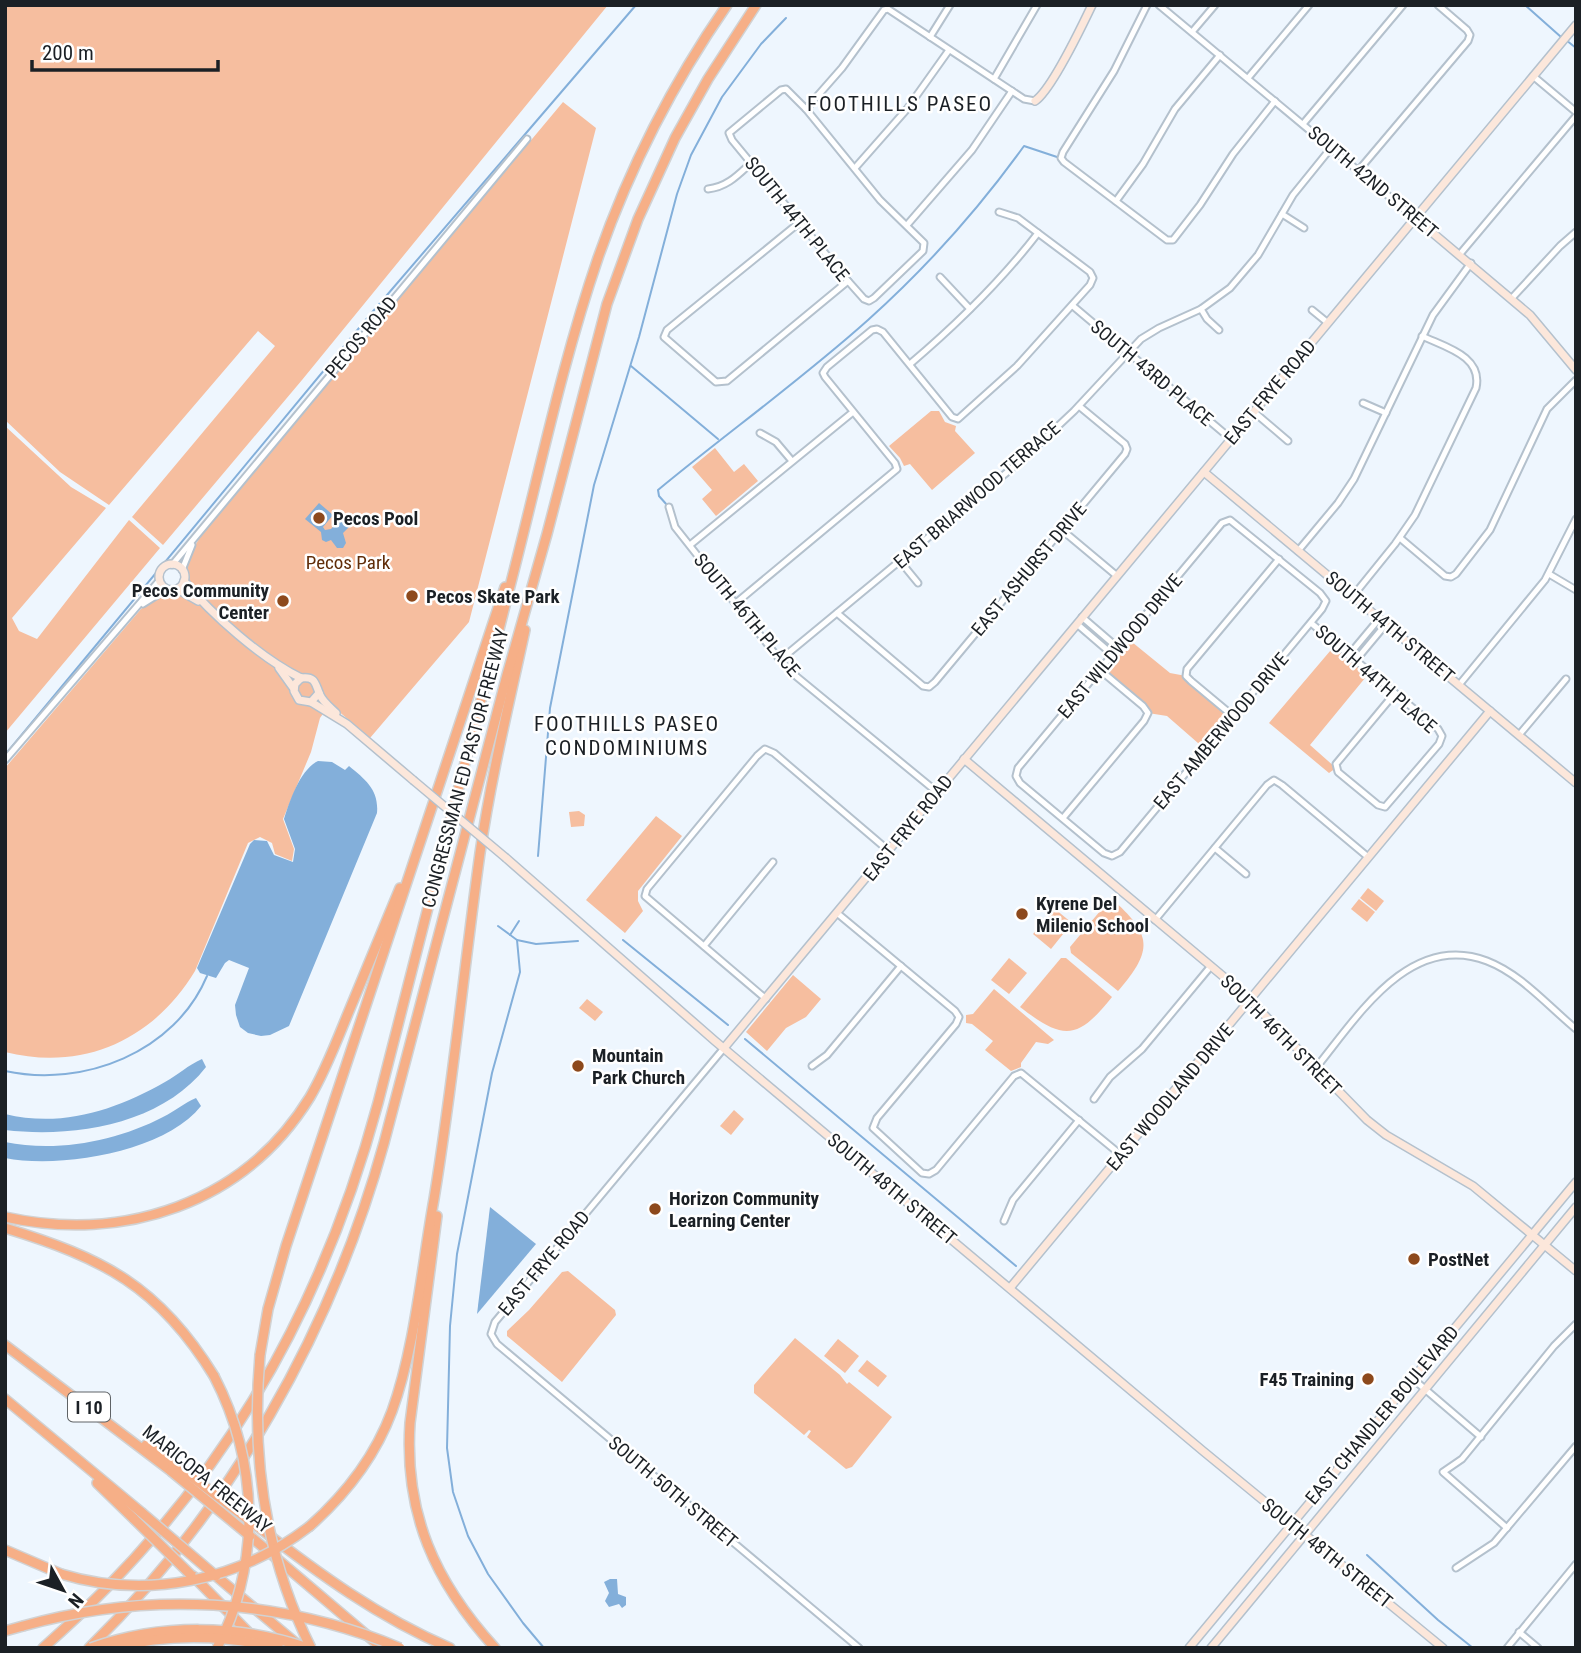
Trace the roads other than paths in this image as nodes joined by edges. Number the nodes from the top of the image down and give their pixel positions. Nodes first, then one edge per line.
1 (727, 5) edge
2 (756, 5) edge
3 (950, 5) edge
4 (1037, 5) edge
5 (1092, 5) edge
6 (1147, 5) edge
7 (1159, 5) edge
8 (1214, 5) edge
9 (1308, 5) edge
10 (1403, 5) edge
11 (1438, 5) edge
12 (1576, 25) edge
13 (1192, 32) junction
14 (930, 37) junction
15 (948, 50) junction
16 (1220, 55) junction
17 (1533, 76) junction
18 (1248, 78) junction
19 (994, 79) junction
20 (1012, 91) junction
21 (1275, 101) junction
22 (1035, 102) joint
23 (806, 109) junction
24 (1576, 114) edge
25 (1303, 124) junction
26 (527, 139) dead end
27 (1331, 148) junction
28 (751, 163) junction
29 (855, 168) junction
30 (1359, 171) junction
31 (708, 189) dead end
32 (1116, 201) junction
33 (999, 212) dead end
34 (1282, 214) junction
35 (1415, 218) junction
36 (800, 222) junction
37 (907, 225) junction
38 (1304, 228) dead end
39 (1576, 232) edge
40 (1038, 233) junction
41 (1460, 254) junction
42 (1471, 264) junction
43 (940, 277) dead end
44 (848, 281) junction
45 (1512, 298) junction
46 (1073, 306) junction
47 (970, 309) junction
48 (1201, 309) junction
49 (1312, 310) dead end
50 (1163, 316) dead end
51 (1328, 323) junction
52 (1167, 324) junction
53 (1219, 330) dead end
54 (1422, 336) junction
55 (1127, 353) junction
56 (910, 364) junction
57 (1576, 370) edge
58 (1576, 380) edge
59 (1363, 403) dead end
60 (1079, 406) junction
61 (853, 412) junction
62 (1254, 412) junction
63 (1385, 413) junction
64 (760, 433) dead end
65 (1231, 439) junction
66 (1288, 440) dead end
67 (792, 461) junction
68 (1204, 472) junction
69 (669, 507) dead end
70 (1576, 519) edge
71 (1230, 520) joint
72 (523, 530) junction
73 (1062, 530) junction
74 (547, 534) junction
75 (197, 536) junction
76 (1400, 538) junction
77 (690, 545) junction
78 (1298, 551) junction
79 (1279, 559) junction
80 (900, 561) junction
81 (172, 565) junction
82 (182, 570) junction
83 (1549, 574) junction
84 (1117, 576) junction
85 (159, 581) junction
86 (184, 581) junction
87 (918, 583) dead end
88 (167, 589) junction
89 (177, 589) junction
90 (1576, 590) edge
91 (1353, 596) junction
92 (1326, 601) joint
93 (736, 603) junction
94 (205, 605) junction
95 (135, 610) junction
96 (837, 613) junction
97 (1082, 617) junction
98 (1383, 621) junction
99 (1311, 622) junction
100 (1077, 624) junction
101 (1100, 632) junction
102 (1364, 638) junction
103 (1095, 639) junction
104 (1370, 643) junction
105 (1118, 648) junction
106 (1113, 654) junction
107 (1349, 655) junction
108 (780, 660) junction
109 (1356, 660) junction
110 (274, 663) junction
111 (1100, 670) junction
112 (301, 678) junction
113 (1566, 679) dead end
114 (1459, 685) junction
115 (294, 689) junction
116 (319, 692) junction
117 (1395, 693) junction
118 (311, 702) junction
119 (1490, 711) junction
120 (1233, 716) junction
121 (346, 724) junction
122 (1519, 735) junction
123 (964, 759) junction
124 (5, 760) edge
125 (1574, 779) edge
126 (937, 792) junction
127 (1062, 818) junction
128 (423, 831) junction
129 (1215, 848) junction
130 (889, 851) junction
131 (1368, 857) junction
132 (773, 862) dead end
133 (1246, 874) dead end
134 (837, 913) junction
135 (1155, 920) junction
136 (704, 946) junction
137 (901, 966) junction
138 (1211, 966) junction
139 (766, 999) junction
140 (1250, 1000) junction
141 (1576, 1029) edge
142 (724, 1048) junction
143 (812, 1066) dead end
144 (1315, 1069) junction
145 (1094, 1099) dead end
146 (1079, 1121) junction
147 (1121, 1156) junction
148 (440, 1162) junction
149 (1576, 1182) edge
150 (1576, 1207) edge
151 (5, 1217) edge
152 (1004, 1221) dead end
153 (5, 1228) edge
154 (1532, 1235) junction
155 (1544, 1245) junction
156 (1576, 1270) edge
157 (1010, 1288) junction
158 (1576, 1324) edge
159 (491, 1334) joint
160 (5, 1345) edge
161 (1412, 1378) junction
162 (1425, 1389) junction
163 (5, 1399) edge
164 (1481, 1437) junction
165 (1576, 1446) edge
166 (174, 1468) junction
167 (137, 1516) junction
168 (1291, 1524) junction
169 (1507, 1528) junction
170 (1304, 1535) junction
171 (5, 1550) edge
172 (1576, 1564) edge
173 (1456, 1568) dead end
174 (5, 1631) edge
175 (1519, 1632) junction
176 (493, 1646) edge
177 (43, 1648) edge
178 (90, 1648) edge
179 (114, 1648) edge
180 (217, 1648) edge
181 (263, 1648) edge
182 (279, 1648) edge
183 (302, 1648) edge
184 (309, 1648) edge
185 (382, 1648) edge
186 (400, 1648) edge
187 (450, 1648) edge
188 (859, 1648) edge
189 (1189, 1648) edge
190 (1211, 1648) edge
191 (1443, 1648) edge
192 (1507, 1648) edge
193 (1538, 1648) edge

1 - 72 highway, CONGRESSMAN ED PASTOR FREEWAY
2 - 74 highway, CONGRESSMAN ED PASTOR FREEWAY
3 - 14 street
4 - 19 street
5 - 22 street
6 - 32 street
7 - 13 street, SOUTH 42ND STREET
8 - 13 street
9 - 18 street
10 - 25 street
11 - 30 street
12 - 17 street, EAST FRYE ROAD
13 - 16 street, SOUTH 42ND STREET
14 - 15 street
14 - 23 street
15 - 19 street
15 - 29 street
16 - 18 street, SOUTH 42ND STREET
16 - 32 street
17 - 24 street
17 - 35 street, EAST FRYE ROAD
18 - 21 street, SOUTH 42ND STREET
19 - 20 street
20 - 22 street
20 - 37 street
21 - 25 street, SOUTH 42ND STREET
21 - 32 street
23 - 28 street, SOUTH 44TH PLACE
23 - 29 street
24 - 41 street
25 - 27 street, SOUTH 42ND STREET
26 - 75 street, PECOS ROAD
27 - 30 street, SOUTH 42ND STREET
27 - 34 street, EAST BRIARWOOD TERRACE
28 - 31 street
28 - 36 street, SOUTH 44TH PLACE
29 - 37 street
30 - 35 street, SOUTH 42ND STREET
33 - 40 street
34 - 38 street
34 - 48 street, EAST BRIARWOOD TERRACE
35 - 41 street, SOUTH 42ND STREET
35 - 51 street, EAST FRYE ROAD
36 - 44 street, SOUTH 44TH PLACE
36 - 44 street
37 - 44 street, SOUTH 44TH PLACE
39 - 45 street
40 - 46 street
40 - 47 street
41 - 42 street, SOUTH 42ND STREET
42 - 45 street, SOUTH 42ND STREET
42 - 54 street
43 - 47 street
45 - 57 street, SOUTH 42ND STREET
46 - 55 street, SOUTH 43RD PLACE
46 - 56 street
47 - 56 street
48 - 52 street, EAST BRIARWOOD TERRACE
48 - 53 street
49 - 51 street, EAST FRYE ROAD
50 - 52 street
51 - 62 street, EAST FRYE ROAD
52 - 55 street, EAST BRIARWOOD TERRACE
54 - 63 street
54 - 76 street
55 - 60 street, EAST BRIARWOOD TERRACE
55 - 65 street, SOUTH 43RD PLACE
56 - 61 street
58 - 76 street
59 - 63 street
60 - 73 street, EAST ASHURST DRIVE
60 - 80 street, EAST BRIARWOOD TERRACE
61 - 67 street
61 - 93 street
62 - 65 street, EAST FRYE ROAD
62 - 66 street
63 - 78 street
64 - 67 street
65 - 68 street, EAST FRYE ROAD
67 - 77 street
68 - 78 street, SOUTH 44TH STREET
68 - 84 street, EAST FRYE ROAD
69 - 77 street, SOUTH 46TH PLACE
70 - 83 street
71 - 79 street, SOUTH 44TH PLACE
71 - 105 street, EAST WILDWOOD DRIVE
72 - 128 highway
72 - 177 highway, CONGRESSMAN ED PASTOR FREEWAY
73 - 84 street
73 - 96 street, EAST ASHURST DRIVE
74 - 148 highway
74 - 178 highway, CONGRESSMAN ED PASTOR FREEWAY
75 - 81 street, PECOS ROAD
75 - 82 street, PECOS ROAD
76 - 91 street
77 - 93 street, SOUTH 46TH PLACE
78 - 91 street, SOUTH 44TH STREET
79 - 92 street, SOUTH 44TH PLACE
79 - 120 street
80 - 87 street
80 - 96 street, EAST BRIARWOOD TERRACE
81 - 82 street
81 - 85 street
82 - 86 street
83 - 90 street
83 - 114 street
84 - 97 street, EAST FRYE ROAD
85 - 88 street
85 - 95 street
86 - 89 street
86 - 94 street
88 - 89 street
88 - 95 street
89 - 94 street
91 - 98 street, SOUTH 44TH STREET
92 - 99 street, EAST AMBERWOOD DRIVE
93 - 108 street, SOUTH 46TH PLACE
94 - 110 street
95 - 124 street
96 - 108 street, EAST BRIARWOOD TERRACE
97 - 100 street, EAST FRYE ROAD
97 - 101 street
98 - 102 street
98 - 104 street
98 - 114 street, SOUTH 44TH STREET
99 - 107 street, SOUTH 44TH PLACE
99 - 120 street, EAST AMBERWOOD DRIVE
100 - 103 street
100 - 123 street, EAST FRYE ROAD
101 - 103 street
101 - 105 street
102 - 104 street
102 - 107 street
103 - 106 street
104 - 109 street
105 - 106 street, EAST WILDWOOD DRIVE
106 - 111 street, EAST WILDWOOD DRIVE
107 - 109 street, SOUTH 44TH PLACE
108 - 126 street, SOUTH 46TH PLACE
109 - 117 street, SOUTH 44TH PLACE
110 - 112 street
110 - 115 street
111 - 127 street, EAST WILDWOOD DRIVE
111 - 127 street
112 - 115 street
112 - 116 street
113 - 122 street
114 - 119 street, SOUTH 44TH STREET
115 - 118 street
116 - 118 street
116 - 121 street, SOUTH 48TH STREET
117 - 117 street, SOUTH 44TH PLACE
118 - 121 street, SOUTH 48TH STREET
119 - 122 street, SOUTH 44TH STREET
119 - 131 street, EAST WOODLAND DRIVE
120 - 127 street, EAST AMBERWOOD DRIVE
121 - 142 street, SOUTH 48TH STREET, bridge
122 - 125 street, SOUTH 44TH STREET
123 - 126 street, EAST FRYE ROAD
123 - 135 street, SOUTH 46TH STREET
126 - 130 street, EAST FRYE ROAD
128 - 151 highway
128 - 184 highway, bridge
129 - 131 street
129 - 133 street
129 - 135 street
130 - 134 street, EAST FRYE ROAD
130 - 136 street
131 - 140 street, EAST WOODLAND DRIVE
132 - 136 street
134 - 137 street
134 - 139 street, EAST FRYE ROAD
135 - 138 street, SOUTH 46TH STREET
136 - 139 street
137 - 143 street
137 - 146 street
138 - 140 street, SOUTH 46TH STREET
138 - 145 street
139 - 142 street, EAST FRYE ROAD
140 - 144 street, SOUTH 46TH STREET
140 - 147 street, EAST WOODLAND DRIVE
141 - 144 street
142 - 157 street, SOUTH 48TH STREET
142 - 159 street, EAST FRYE ROAD
144 - 154 street, SOUTH 46TH STREET
146 - 147 street
146 - 152 street
147 - 157 street, EAST WOODLAND DRIVE
148 - 171 highway, bridge
148 - 176 highway
149 - 154 street, EAST CHANDLER BOULEVARD
150 - 155 street, EAST CHANDLER BOULEVARD
153 - 180 highway, bridge
154 - 155 street, SOUTH 46TH STREET
154 - 161 street, EAST CHANDLER BOULEVARD
155 - 156 street, SOUTH 46TH STREET
155 - 162 street, EAST CHANDLER BOULEVARD
157 - 168 street, SOUTH 48TH STREET
158 - 164 street
159 - 188 street, SOUTH 50TH STREET
160 - 166 highway, MARICOPA FREEWAY / I 10
161 - 162 street
161 - 168 street, EAST CHANDLER BOULEVARD
162 - 164 street
162 - 170 street, EAST CHANDLER BOULEVARD
163 - 167 highway, I 10
164 - 169 street
165 - 169 street
166 - 185 highway, MARICOPA FREEWAY / I 10, bridge
166 - 187 highway, bridge
167 - 181 highway, bridge
167 - 183 highway, bridge
168 - 170 street, SOUTH 48TH STREET
168 - 189 street, EAST CHANDLER BOULEVARD
169 - 173 street
170 - 190 street, EAST CHANDLER BOULEVARD
170 - 191 street, SOUTH 48TH STREET
172 - 175 street
174 - 186 highway, bridge
175 - 192 street
175 - 193 street
178 - 184 highway, bridge
179 - 182 highway, bridge

